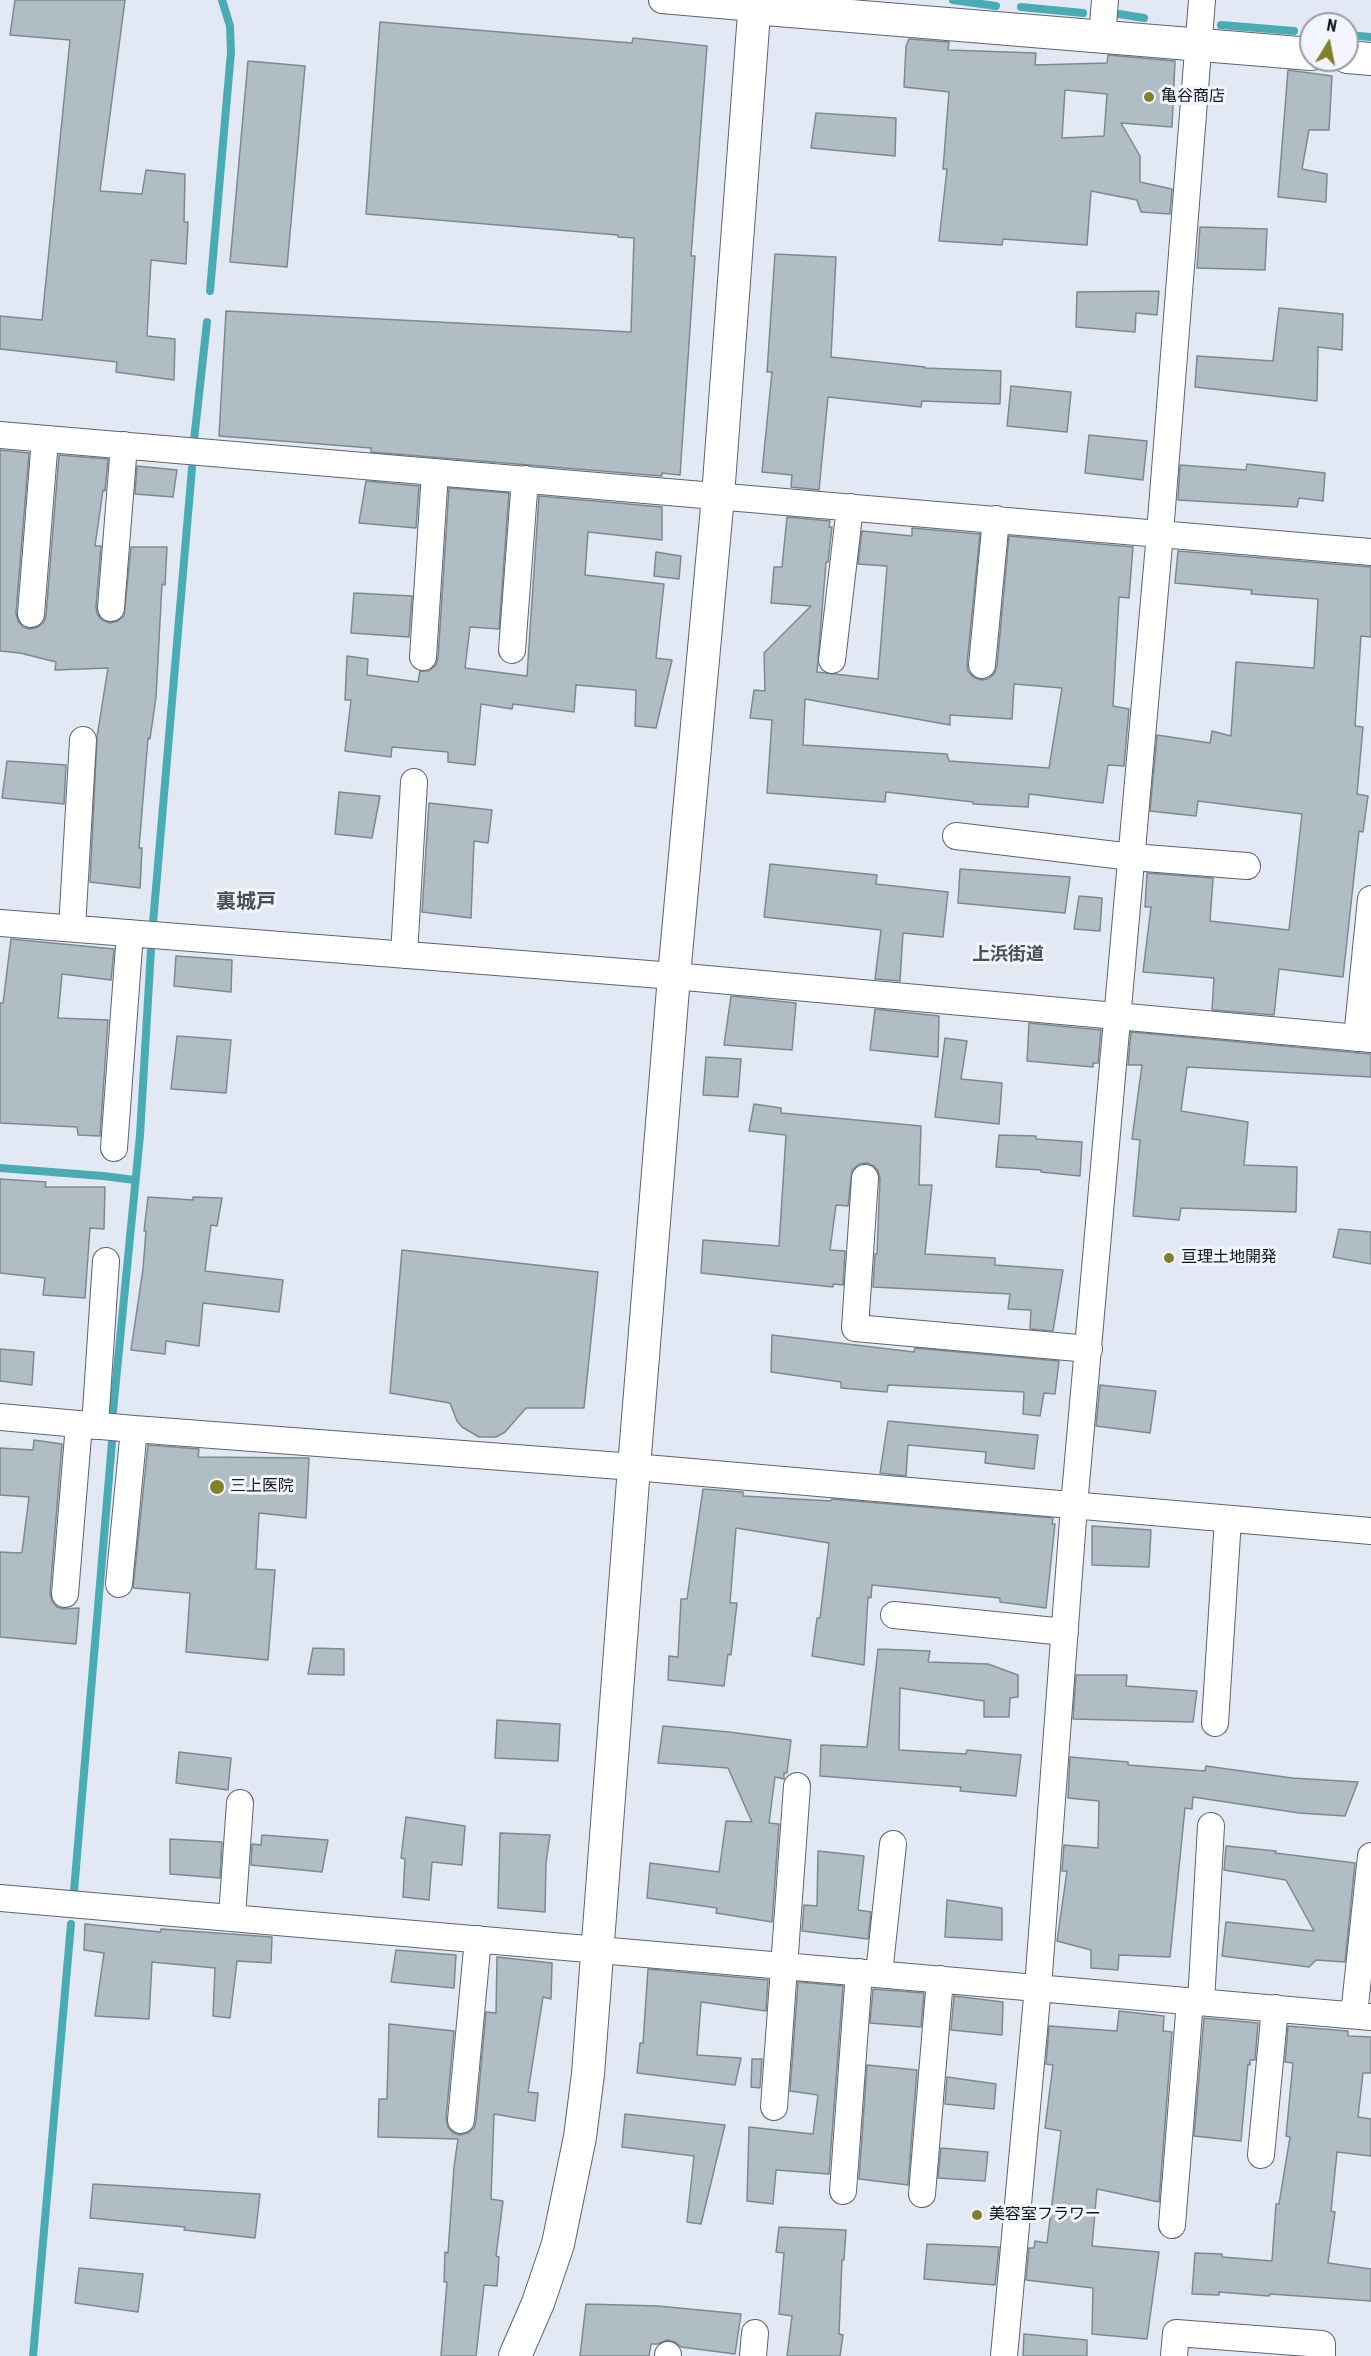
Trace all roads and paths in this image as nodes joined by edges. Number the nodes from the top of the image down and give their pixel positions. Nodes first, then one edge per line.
1 (662, 0) edge
2 (1105, 0) edge
3 (1202, 0) edge
4 (755, 4) edge
5 (883, 10) edge
6 (1102, 38) junction
7 (1198, 44) junction
8 (1299, 53) edge
9 (0, 435) edge
10 (45, 439) junction
11 (124, 445) junction
12 (435, 472) junction
13 (525, 480) junction
14 (718, 496) junction
15 (850, 507) junction
16 (996, 519) junction
17 (1160, 533) junction
18 (1371, 552) edge
19 (111, 608) dead end
20 (31, 614) dead end
21 (512, 650) dead end
22 (423, 657) dead end
23 (832, 660) dead end
24 (982, 665) dead end
25 (82, 740) dead end
26 (414, 782) dead end
27 (956, 836) dead end
28 (1132, 857) junction
29 (1247, 866) dead end
30 (1371, 899) edge
31 (0, 923) edge
32 (72, 928) junction
33 (130, 933) junction
34 (404, 955) junction
35 (674, 976) junction
36 (1119, 1018) junction
37 (1364, 1039) edge
38 (114, 1148) dead end
39 (865, 1178) dead end
40 (106, 1261) dead end
41 (1089, 1349) junction
42 (0, 1417) edge
43 (87, 1425) junction
44 (134, 1429) junction
45 (634, 1467) junction
46 (1074, 1506) junction
47 (1228, 1519) junction
48 (1371, 1531) edge
49 (119, 1584) dead end
50 (65, 1594) dead end
51 (894, 1615) dead end
52 (1065, 1632) junction
53 (1215, 1723) dead end
54 (797, 1786) dead end
55 (240, 1803) dead end
56 (1211, 1826) dead end
57 (893, 1844) dead end
58 (1371, 1856) edge
59 (0, 1898) edge
60 (232, 1916) junction
61 (478, 1940) junction
62 (597, 1951) junction
63 (783, 1966) junction
64 (869, 1973) junction
65 (940, 1979) junction
66 (1038, 1987) junction
67 (1196, 2001) junction
68 (1275, 2008) junction
69 (1363, 2016) edge
70 (774, 2107) dead end
71 (461, 2120) dead end
72 (1261, 2156) dead end
73 (843, 2191) dead end
74 (922, 2194) dead end
75 (1172, 2225) dead end
76 (515, 2356) edge
77 (1004, 2356) edge
78 (1174, 2356) edge
79 (1322, 2356) edge

1 - 4 street
2 - 6 street
3 - 7 street
4 - 5 street
4 - 14 street
5 - 6 street
6 - 7 street
7 - 8 street
7 - 17 street
9 - 10 street
10 - 11 street
10 - 20 street
11 - 12 street
11 - 19 street
12 - 13 street
12 - 22 street
13 - 14 street
13 - 21 street
14 - 15 street
14 - 35 street
15 - 16 street
15 - 23 street
16 - 17 street
16 - 24 street
17 - 18 street
17 - 28 street
25 - 32 street
26 - 34 street
27 - 28 street
28 - 29 street
28 - 36 street
30 - 37 street
31 - 32 street
32 - 33 street
33 - 34 street
33 - 38 street
34 - 35 street
35 - 36 street
35 - 45 street
36 - 37 street
36 - 41 street
39 - 41 street
40 - 43 street
41 - 46 street
42 - 43 street
43 - 44 street
43 - 50 street
44 - 45 street
44 - 49 street
45 - 46 street
45 - 62 street
46 - 47 street
46 - 52 street
47 - 48 street
47 - 53 street
51 - 52 street
52 - 66 street
54 - 63 street
55 - 60 street
56 - 67 street
57 - 64 street
58 - 69 street
59 - 60 street
60 - 61 street
61 - 62 street
61 - 71 street
62 - 63 street
62 - 76 street
63 - 64 street
63 - 70 street
64 - 65 street
64 - 73 street
65 - 66 street
65 - 74 street
66 - 67 street
66 - 77 street
67 - 68 street
67 - 75 street
68 - 69 street
68 - 72 street
78 - 79 street

